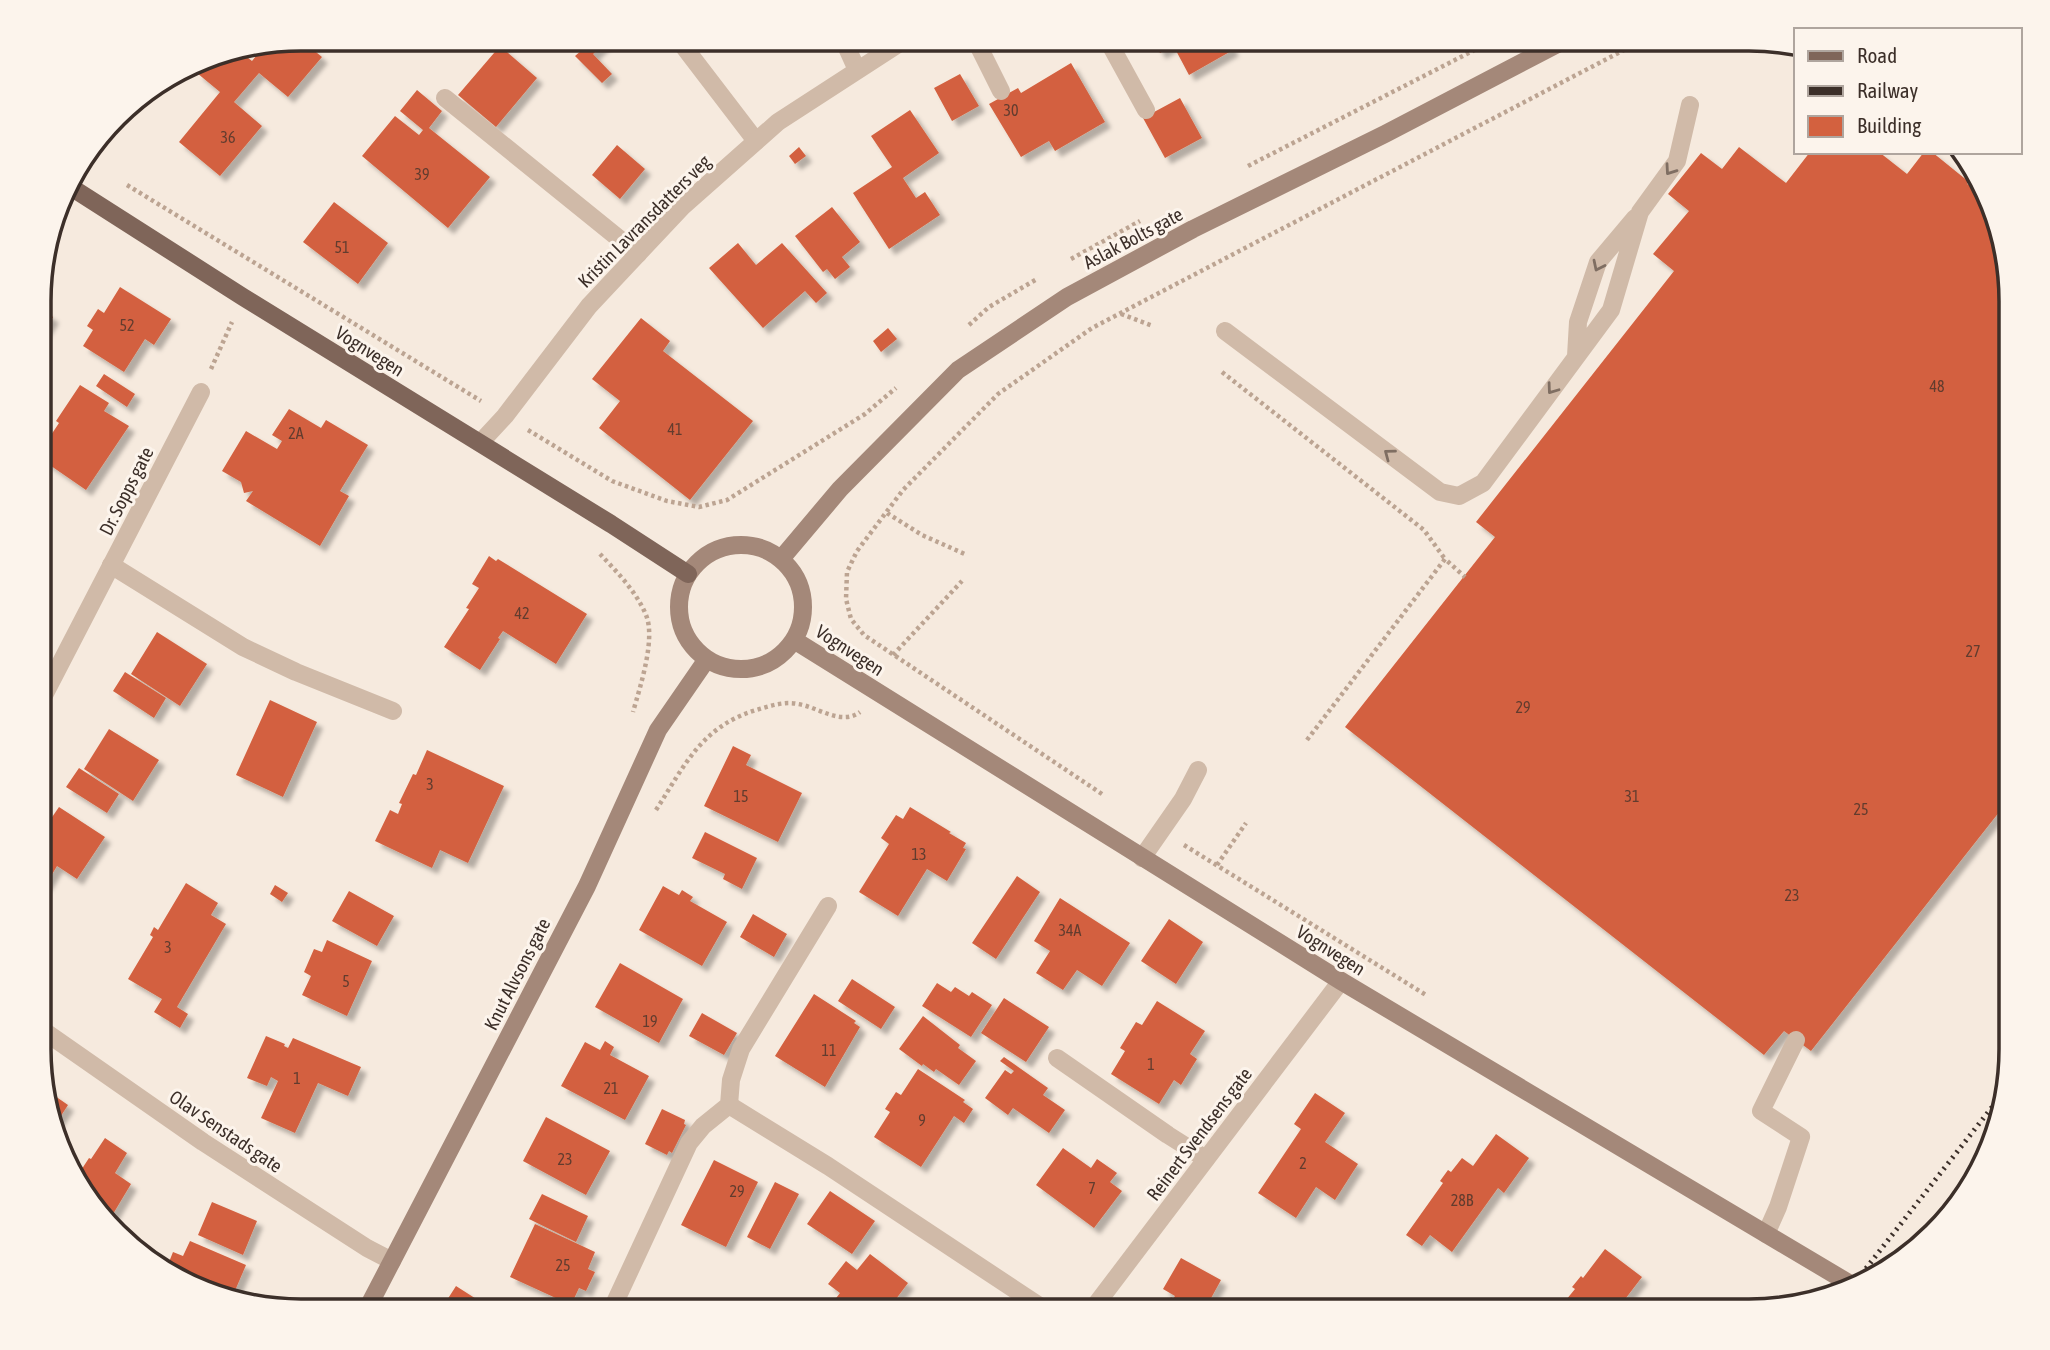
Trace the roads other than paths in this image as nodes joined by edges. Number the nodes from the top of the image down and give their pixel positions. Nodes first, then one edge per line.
1 (688, 51) edge
2 (849, 51) edge
3 (886, 51) edge
4 (981, 51) edge
5 (1114, 51) edge
6 (1542, 51) edge
7 (857, 70) junction
8 (1001, 91) dead end
9 (445, 97) dead end
10 (1689, 105) dead end
11 (1146, 110) dead end
12 (756, 141) junction
13 (77, 191) edge
14 (1640, 212) junction
15 (638, 254) junction
16 (1225, 331) dead end
17 (1576, 356) junction
18 (201, 392) road end
19 (480, 443) junction
20 (781, 559) junction
21 (111, 565) junction
22 (688, 574) junction
23 (794, 640) junction
24 (707, 659) junction
25 (51, 682) edge
26 (393, 711) dead end
27 (1198, 770) dead end
28 (1142, 858) junction
29 (828, 906) dead end
30 (1340, 981) junction
31 (51, 1036) edge
32 (1796, 1040) dead end
33 (1056, 1058) dead end
34 (729, 1105) junction
35 (1206, 1159) junction
36 (1766, 1234) junction
37 (392, 1261) junction
38 (1844, 1280) edge
39 (372, 1299) edge
40 (617, 1299) edge
41 (1029, 1299) edge
42 (1100, 1299) edge

1 - 12 street
2 - 7 street
3 - 7 street, Kristin Lavransdatters veg
4 - 8 street
5 - 11 street
6 - 20 main road, Aslak Bolts gate
7 - 12 street, Kristin Lavransdatters veg
9 - 15 street
10 -> 14 street
12 - 15 street, Kristin Lavransdatters veg
13 - 19 main road, Vognvegen
14 - 17 street
14 -> 17 street
15 - 19 street, Kristin Lavransdatters veg
17 -> 16 street
18 - 21 street, Dr. Sopps gate
19 - 22 main road, Vognvegen
20 - 22 main road
20 - 23 main road
21 - 25 street, Dr. Sopps gate
21 - 26 street
22 - 24 main road
23 - 24 main road
23 - 28 main road, Vognvegen
24 - 37 main road, Knut Alvsons gate
27 - 28 street
28 - 30 main road, Vognvegen
29 - 34 street
30 - 35 street, Reinert Svendsens gate
30 - 36 main road, Vognvegen
31 - 37 street, Olav Senstads gate
32 - 36 street
33 - 35 street
34 - 40 street
34 - 41 street
35 - 42 street, Reinert Svendsens gate
36 - 38 main road, Vognvegen
37 - 39 main road, Knut Alvsons gate

